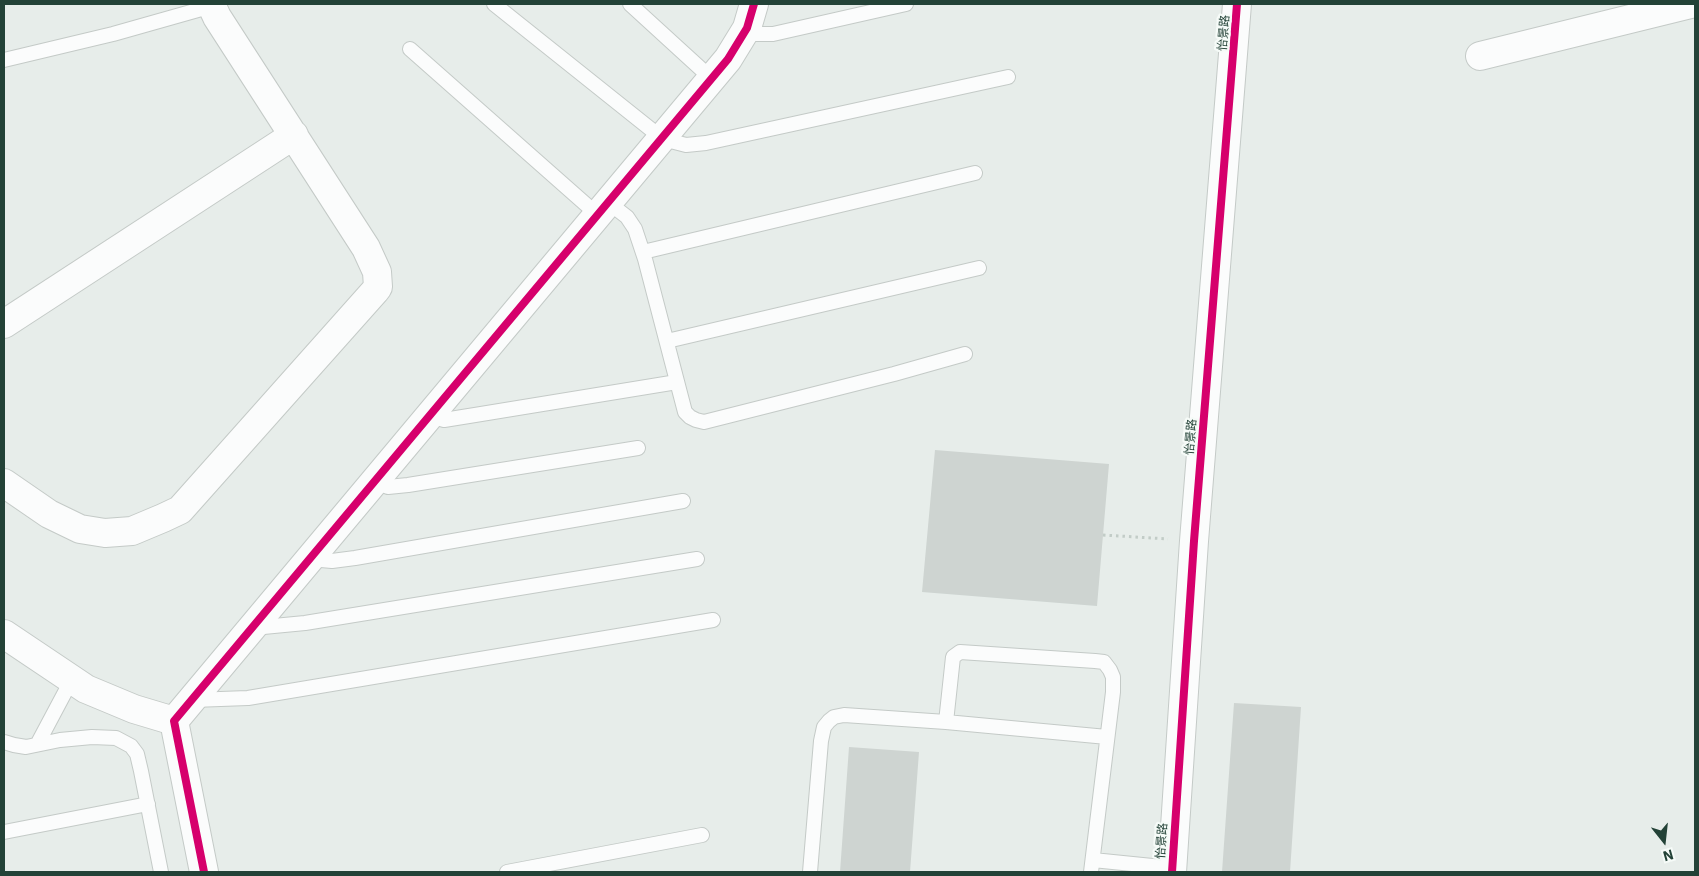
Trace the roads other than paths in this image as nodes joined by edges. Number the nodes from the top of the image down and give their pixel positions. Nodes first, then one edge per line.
1 (494, 4) edge
2 (630, 4) edge
3 (754, 4) edge
4 (906, 4) edge
5 (1237, 4) edge
6 (1691, 4) edge
7 (212, 5) edge
8 (744, 34) junction
9 (410, 49) dead end
10 (1480, 56) dead end
11 (4, 60) edge
12 (1008, 77) dead end
13 (712, 79) junction
14 (294, 135) junction
15 (663, 139) junction
16 (975, 173) dead end
17 (604, 210) junction
18 (643, 252) junction
19 (979, 268) dead end
20 (4, 324) edge
21 (667, 341) junction
22 (965, 354) dead end
23 (678, 382) junction
24 (430, 416) junction
25 (638, 448) dead end
26 (375, 482) junction
27 (4, 483) edge
28 (683, 501) dead end
29 (310, 559) junction
30 (697, 559) dead end
31 (713, 620) dead end
32 (252, 628) junction
33 (4, 634) edge
34 (72, 679) junction
35 (182, 710) junction
36 (946, 722) junction
37 (1107, 737) junction
38 (38, 744) junction
39 (7, 746) edge
40 (148, 804) junction
41 (4, 832) edge
42 (702, 835) dead end
43 (1092, 866) edge
44 (1172, 870) edge
45 (161, 872) edge
46 (204, 872) edge
47 (508, 872) edge
48 (810, 872) edge

1 - 15 lane
2 - 13 lane
3 - 8 street
4 - 8 lane
5 - 44 street, 怡景路
6 - 10 street
7 - 11 lane
7 - 14 street
8 - 13 street
9 - 17 lane
12 - 15 lane
13 - 15 street
14 - 20 street
14 - 27 street
15 - 17 street
16 - 18 lane
17 - 18 lane
17 - 24 street
18 - 21 lane
19 - 21 lane
21 - 23 lane
22 - 23 lane
23 - 24 lane
24 - 26 street
25 - 26 lane
26 - 29 street
28 - 29 lane
29 - 32 street
30 - 32 lane
31 - 35 lane
32 - 35 street
33 - 34 street
34 - 35 street
34 - 38 lane
35 - 46 street
36 - 37 lane
36 - 37 lane
36 - 48 lane
37 - 43 lane
38 - 39 lane
38 - 40 lane
40 - 41 lane
40 - 45 lane
42 - 47 lane
43 - 44 lane

